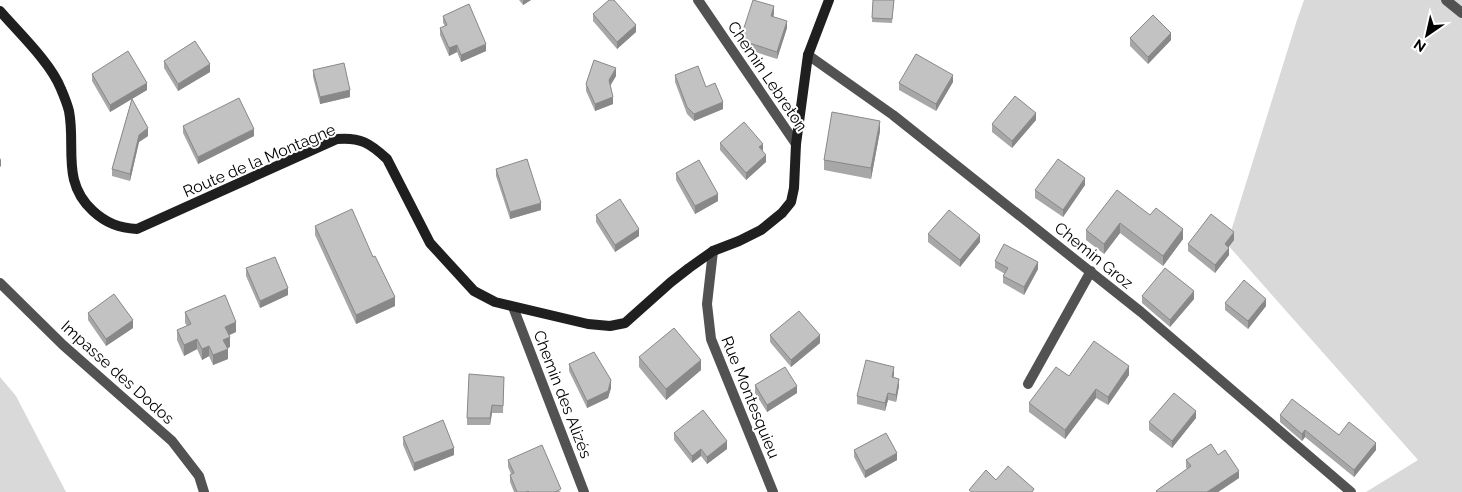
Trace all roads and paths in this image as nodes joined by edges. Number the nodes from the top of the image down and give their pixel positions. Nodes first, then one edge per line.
1 (698, 0) edge
2 (829, 0) edge
3 (1446, 0) edge
4 (0, 11) edge
5 (1462, 13) edge
6 (808, 55) junction
7 (796, 144) junction
8 (713, 252) junction
9 (1091, 271) junction
10 (0, 283) edge
11 (513, 307) junction
12 (1028, 384) dead end
13 (204, 492) edge
14 (584, 492) edge
15 (773, 492) edge
16 (1350, 492) edge

1 - 7 street, Chemin Lebreton
2 - 6 main road, Route de la Montagne
3 - 5 street
4 - 11 main road, Route de la Montagne
6 - 7 main road, Route de la Montagne
6 - 9 street, Chemin Groz
7 - 8 main road, Route de la Montagne
8 - 11 main road, Route de la Montagne
8 - 15 street, Rue Montesquieu
9 - 12 street
9 - 16 street, Chemin Groz
10 - 13 street, Impasse des Dodos
11 - 14 street, Chemin des Alizés

